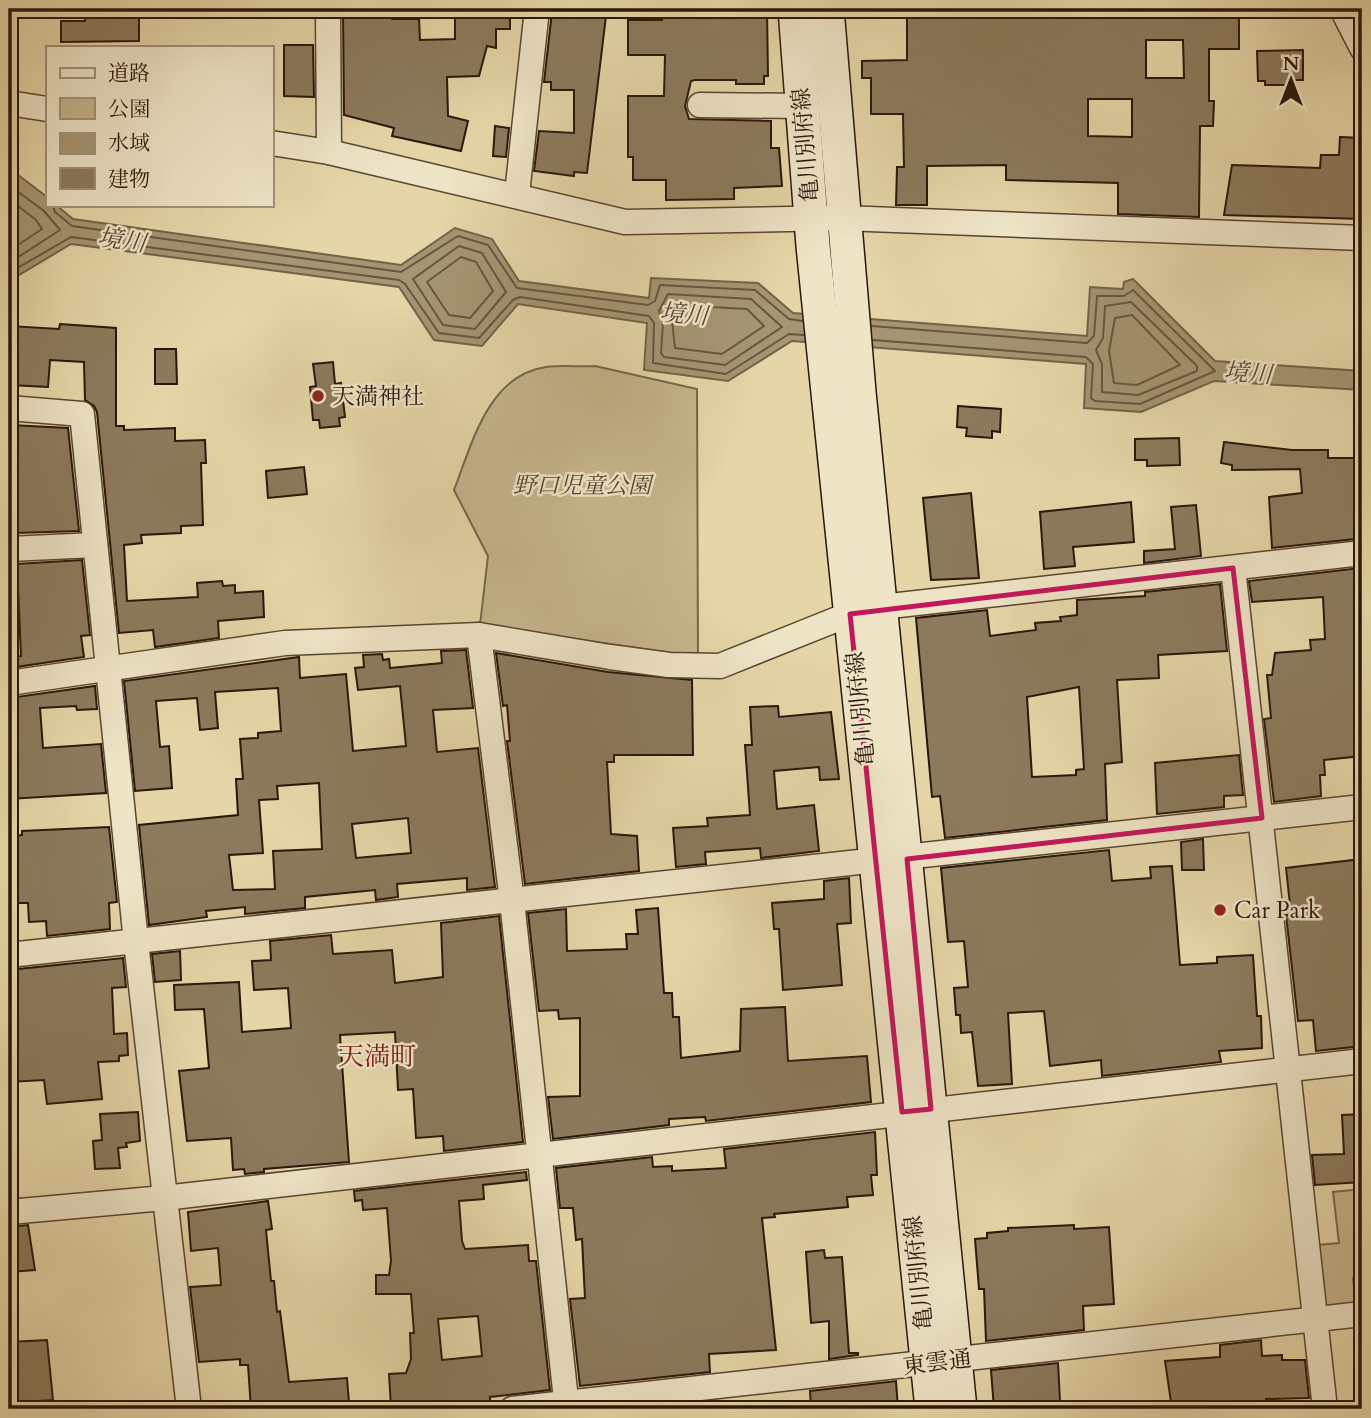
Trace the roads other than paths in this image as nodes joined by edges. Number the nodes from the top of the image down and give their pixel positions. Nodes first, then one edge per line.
1 (328, 9) edge
2 (537, 9) edge
3 (795, 9) edge
4 (827, 9) edge
5 (1342, 9) edge
6 (1362, 48) edge
7 (9, 103) edge
8 (700, 105) dead end
9 (802, 106) junction
10 (46, 109) edge
11 (273, 143) edge
12 (329, 152) junction
13 (517, 194) junction
14 (828, 233) junction
15 (1362, 238) edge
16 (9, 408) edge
17 (96, 545) junction
18 (9, 550) edge
19 (1362, 553) edge
20 (1233, 568) junction
21 (866, 611) junction
22 (479, 635) junction
23 (108, 668) junction
24 (9, 678) edge
25 (1362, 807) edge
26 (1262, 818) junction
27 (892, 860) junction
28 (512, 901) junction
29 (136, 942) junction
30 (9, 955) edge
31 (1362, 1061) edge
32 (1289, 1069) junction
33 (916, 1111) junction
34 (539, 1154) junction
35 (164, 1198) junction
36 (9, 1212) edge
37 (1362, 1314) edge
38 (1314, 1320) junction
39 (941, 1362) junction
40 (567, 1406) edge
41 (189, 1409) edge
42 (512, 1409) edge
43 (932, 1409) edge
44 (960, 1409) edge
45 (1325, 1409) edge

1 - 12 street
2 - 13 street
3 - 9 main road, 亀川別府線
4 - 14 main road, 亀川別府線
5 - 6 street
7 - 10 street
8 - 9 street
9 - 14 main road, 亀川別府線
11 - 12 street
12 - 13 street
13 - 14 street
14 - 15 street
14 - 21 main road, 亀川別府線
16 - 17 street
17 - 18 street
17 - 23 street
19 - 20 street
20 - 21 street
20 - 26 street
21 - 22 street
21 - 27 main road, 亀川別府線
22 - 23 street
22 - 28 street
23 - 24 street
23 - 29 street
25 - 26 street
26 - 27 street
26 - 32 street
27 - 28 street
27 - 33 main road, 亀川別府線
28 - 29 street
28 - 34 street
29 - 30 street
29 - 35 street
31 - 32 street
32 - 33 street
32 - 38 street
33 - 34 street
33 - 39 main road, 亀川別府線
34 - 35 street
34 - 40 street
35 - 36 street
35 - 41 street
37 - 38 street, 東雲通
38 - 39 street, 東雲通
38 - 45 street
39 - 40 street, 東雲通
39 - 43 main road, 亀川別府線
39 - 44 main road, 亀川別府線
40 - 42 street, 東雲通

